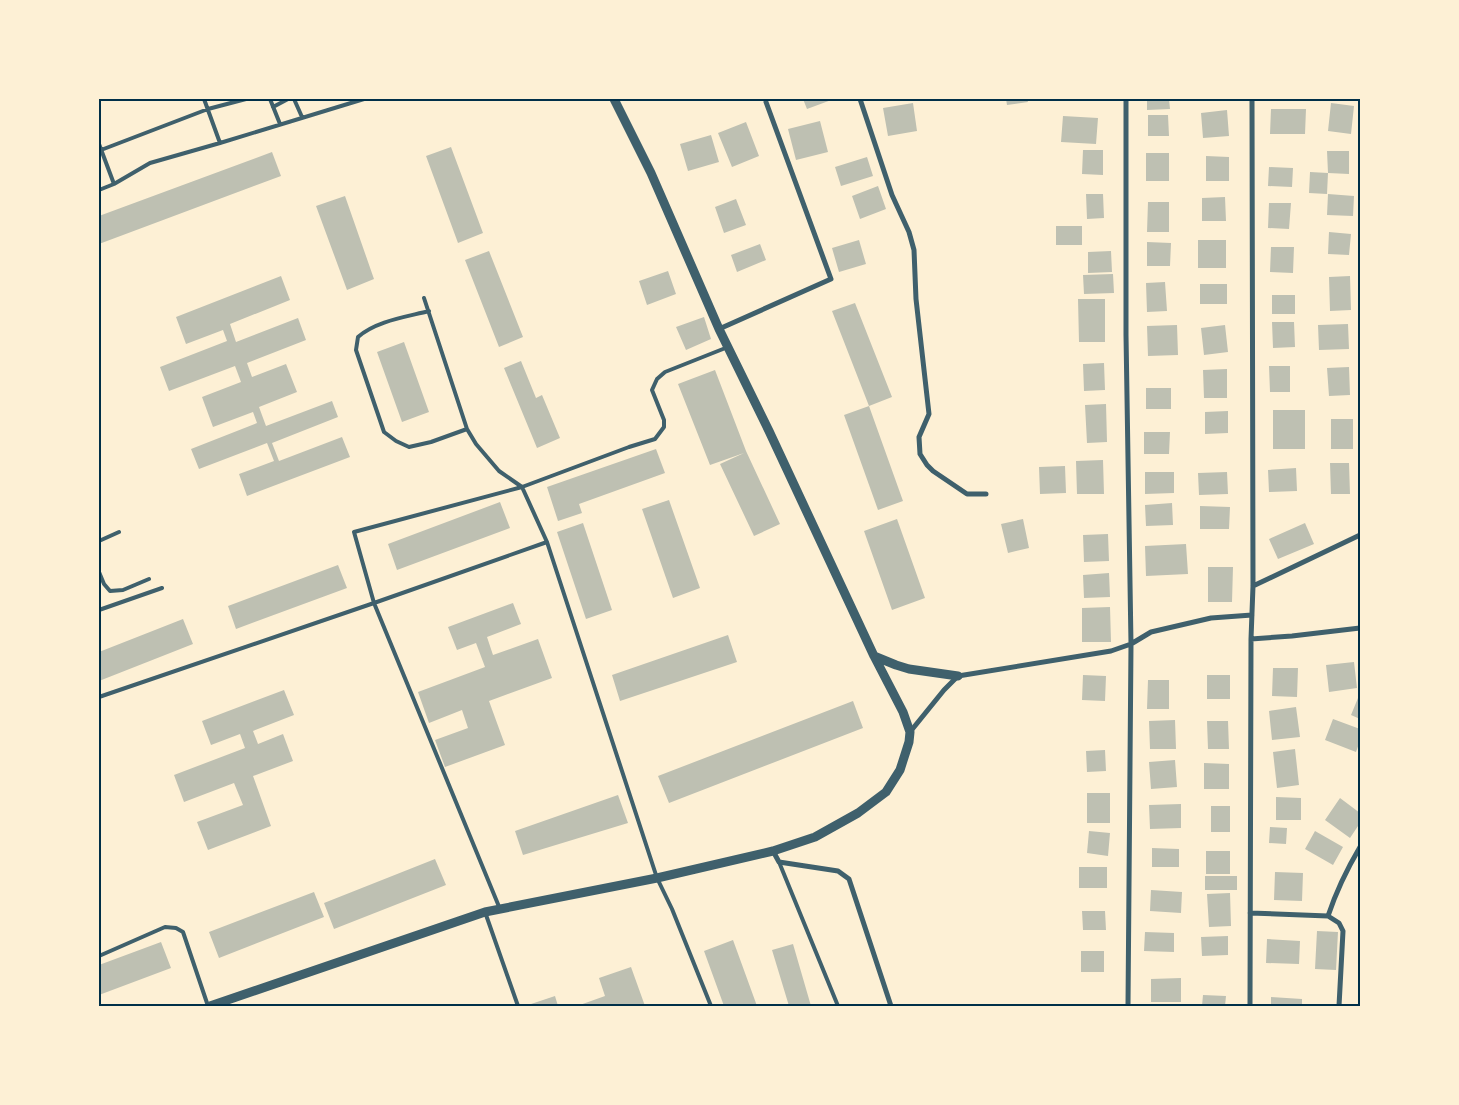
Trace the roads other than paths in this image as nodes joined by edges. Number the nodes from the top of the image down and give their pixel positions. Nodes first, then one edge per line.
1 (204, 99) edge
2 (246, 99) edge
3 (270, 99) edge
4 (288, 99) edge
5 (294, 99) edge
6 (364, 99) edge
7 (614, 99) edge
8 (860, 99) edge
9 (1126, 99) edge
10 (1252, 99) edge
11 (766, 102) dead end
12 (273, 106) junction
13 (208, 109) junction
14 (302, 118) junction
15 (280, 124) junction
16 (220, 143) junction
17 (99, 144) edge
18 (101, 150) junction
19 (114, 184) junction
20 (99, 190) edge
21 (424, 298) dead end
22 (429, 311) junction
23 (719, 329) junction
24 (728, 347) junction
25 (467, 429) junction
26 (522, 487) junction
27 (986, 494) dead end
28 (120, 532) dead end
29 (1360, 534) edge
30 (99, 541) edge
31 (547, 542) junction
32 (99, 572) edge
33 (149, 579) dead end
34 (1253, 586) junction
35 (162, 588) dead end
36 (374, 603) junction
37 (99, 610) edge
38 (1252, 615) junction
39 (1360, 628) edge
40 (1251, 639) junction
41 (1131, 644) junction
42 (874, 656) junction
43 (958, 676) junction
44 (99, 697) edge
45 (910, 732) junction
46 (1360, 847) edge
47 (773, 851) junction
48 (779, 862) junction
49 (657, 878) junction
50 (500, 909) junction
51 (485, 912) junction
52 (1250, 913) junction
53 (1328, 916) junction
54 (99, 956) edge
55 (209, 1006) edge
56 (518, 1006) edge
57 (711, 1006) edge
58 (838, 1006) edge
59 (891, 1006) edge
60 (1128, 1006) edge
61 (1250, 1006) edge
62 (1339, 1006) edge

1 - 13 lane
2 - 13 lane
3 - 12 lane
4 - 12 lane
5 - 14 lane
6 - 14 lane
7 - 23 street
8 - 27 street
9 - 41 street
10 - 34 street
11 - 23 street
12 - 15 lane
13 - 16 lane
13 - 18 lane
14 - 15 lane
15 - 16 lane
16 - 19 lane
17 - 18 lane
18 - 19 lane
19 - 20 lane
21 - 22 lane
22 - 25 lane
22 - 25 lane
23 - 24 street
24 - 26 lane
24 - 42 street
25 - 26 lane
26 - 31 lane
26 - 36 lane
28 - 30 lane
29 - 34 street
31 - 36 lane
31 - 49 lane
32 - 33 lane
34 - 38 street
35 - 37 lane
36 - 44 lane
36 - 50 lane
38 - 40 street
38 - 41 street
39 - 40 street
40 - 52 street
41 - 43 street
41 - 60 street
42 - 43 street
42 - 45 street
43 - 45 street
45 - 47 street
46 - 53 street
47 - 48 street
47 - 49 street
48 - 58 lane
48 - 59 street
49 - 50 street
49 - 57 lane
50 - 51 street
51 - 55 street
51 - 56 lane
52 - 53 street
52 - 61 street
53 - 62 street
54 - 55 lane

